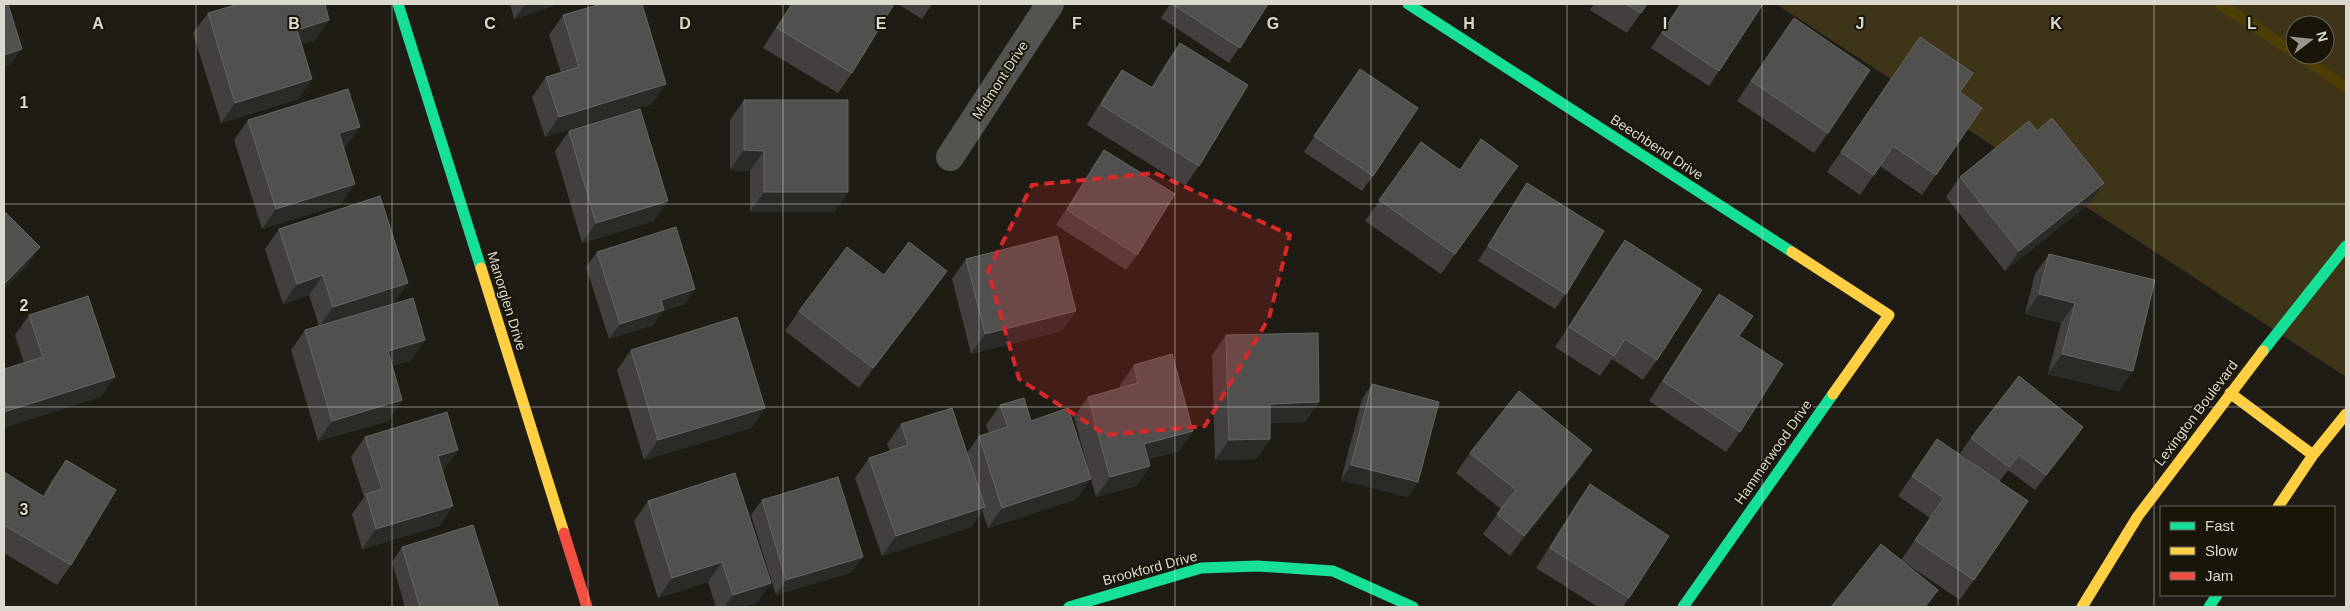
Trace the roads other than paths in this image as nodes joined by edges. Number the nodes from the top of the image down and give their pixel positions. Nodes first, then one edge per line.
1 (398, 4) edge
2 (1050, 4) edge
3 (1408, 4) edge
4 (950, 157) dead end
5 (2346, 246) edge
6 (1889, 314) joint
7 (2230, 392) junction
8 (2346, 414) edge
9 (2313, 455) junction
10 (2279, 506) edge
11 (2217, 596) edge
12 (587, 607) edge
13 (1069, 607) edge
14 (1414, 607) edge
15 (1682, 607) edge
16 (2082, 607) edge
17 (2209, 607) edge

1 - 12 street, Manorglen Drive
2 - 4 street, Midmont Drive
3 - 6 street, Beechbend Drive
5 - 7 street, Lexington Boulevard
6 - 15 street, Hammerwood Drive
7 - 9 street
7 - 16 street, Lexington Boulevard
8 - 9 street
9 - 10 street
11 - 17 street
13 - 14 street, Brookford Drive

